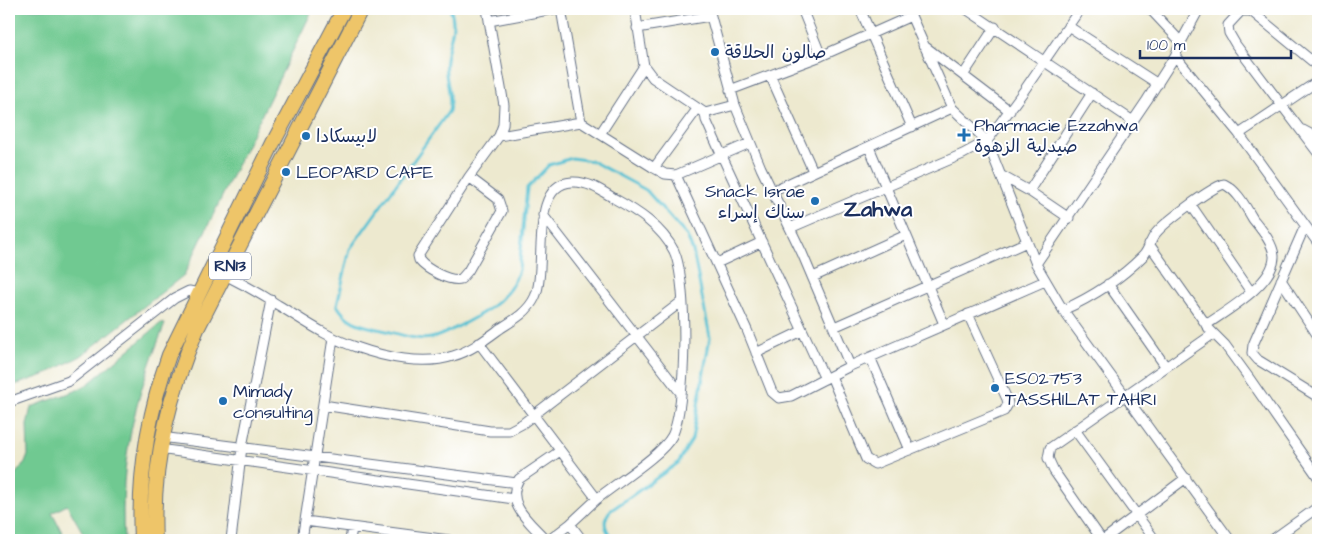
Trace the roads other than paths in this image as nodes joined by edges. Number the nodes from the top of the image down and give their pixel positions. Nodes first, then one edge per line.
1 (344, 9) edge
2 (361, 9) edge
3 (487, 9) edge
4 (554, 9) edge
5 (561, 9) edge
6 (635, 9) edge
7 (802, 9) edge
8 (860, 9) edge
9 (966, 9) edge
10 (1080, 9) edge
11 (1150, 9) edge
12 (1199, 9) edge
13 (709, 12) edge
14 (909, 12) edge
15 (489, 21) junction
16 (1068, 26) junction
17 (995, 27) junction
18 (638, 28) junction
19 (871, 34) junction
20 (1181, 42) junction
21 (923, 45) junction
22 (822, 56) junction
23 (1175, 56) junction
24 (1044, 61) junction
25 (644, 66) junction
26 (1318, 66) edge
27 (964, 74) junction
28 (770, 75) junction
29 (1318, 81) edge
30 (1158, 84) junction
31 (730, 90) junction
32 (1092, 93) junction
33 (735, 105) junction
34 (1284, 105) junction
35 (952, 108) junction
36 (702, 110) junction
37 (1010, 111) junction
38 (1133, 120) junction
39 (580, 122) junction
40 (912, 127) junction
41 (1301, 129) junction
42 (600, 134) junction
43 (1239, 134) junction
44 (499, 136) junction
45 (1318, 138) edge
46 (987, 141) junction
47 (750, 143) junction
48 (869, 147) junction
49 (1318, 153) edge
50 (722, 156) junction
51 (654, 168) junction
52 (813, 171) junction
53 (676, 175) junction
54 (1002, 176) junction
55 (469, 177) junction
56 (885, 186) junction
57 (772, 191) junction
58 (1029, 191) junction
59 (1191, 205) junction
60 (543, 216) junction
61 (1069, 218) junction
62 (1305, 226) junction
63 (790, 228) junction
64 (906, 235) junction
65 (762, 242) junction
66 (1027, 242) junction
67 (1149, 244) junction
68 (1318, 244) edge
69 (717, 263) junction
70 (1036, 264) junction
71 (225, 274) junction
72 (812, 277) junction
73 (1281, 280) junction
74 (1045, 282) junction
75 (1108, 284) junction
76 (927, 286) junction
77 (1251, 292) junction
78 (199, 293) junction
79 (271, 300) junction
80 (681, 302) junction
81 (1063, 310) junction
82 (968, 314) junction
83 (944, 324) junction
84 (1206, 325) junction
85 (834, 327) junction
86 (802, 331) junction
87 (1213, 334) junction
88 (1318, 336) edge
89 (635, 337) junction
90 (333, 338) junction
91 (480, 343) junction
92 (756, 353) junction
93 (870, 357) junction
94 (850, 366) junction
95 (1166, 367) junction
96 (828, 378) junction
97 (680, 392) junction
98 (1126, 395) junction
99 (1318, 397) edge
100 (9, 402) edge
101 (324, 405) junction
102 (534, 416) junction
103 (1075, 430) junction
104 (160, 443) junction
105 (242, 447) junction
106 (910, 450) junction
107 (560, 451) junction
108 (315, 457) junction
109 (240, 460) junction
110 (313, 470) junction
111 (1318, 477) edge
112 (1186, 478) junction
113 (517, 483) junction
114 (514, 499) junction
115 (597, 499) junction
116 (1318, 507) edge
117 (1137, 515) junction
118 (305, 521) junction
119 (570, 524) junction
120 (352, 528) junction
121 (141, 540) edge
122 (155, 540) edge
123 (231, 540) edge
124 (302, 540) edge
125 (350, 540) edge
126 (449, 540) edge
127 (548, 540) edge
128 (582, 540) edge
129 (1103, 540) edge
130 (1155, 540) edge
131 (1230, 540) edge
132 (1272, 540) edge

1 - 78 main road, RN13
2 - 71 main road, RN13
3 - 15 street
4 - 15 street
5 - 39 street
6 - 18 street
7 - 22 street
8 - 19 street
9 - 17 street
10 - 16 street
11 - 20 street
12 - 20 street
13 - 18 street
13 - 31 street
14 - 19 street
14 - 21 street
15 - 44 street
16 - 24 street
16 - 30 street
17 - 24 street
17 - 27 street
18 - 25 street
19 - 22 street
19 - 40 street
20 - 23 street
21 - 27 street
21 - 35 street
22 - 28 street
23 - 30 street
23 - 43 street
24 - 32 street
24 - 37 street
25 - 36 street
25 - 42 street
26 - 34 street
27 - 37 street
28 - 31 street
28 - 52 street
29 - 34 street
30 - 38 street
31 - 33 street
32 - 38 street
32 - 58 street
33 - 36 street
33 - 47 street
34 - 41 street
34 - 43 street
35 - 40 street
35 - 46 street
36 - 50 street
36 - 51 street
37 - 46 street
38 - 61 street
39 - 42 street
39 - 44 street
40 - 48 street
41 - 45 street
41 - 49 street
42 - 51 street
43 - 62 street
44 - 55 street
46 - 54 street
46 - 56 street
47 - 50 street
47 - 57 street
48 - 52 street
48 - 56 street
50 - 53 street
50 - 65 street
51 - 53 street
52 - 57 street
53 - 69 street
54 - 58 street
54 - 66 street
55 - 55 street
56 - 63 street
56 - 64 street
57 - 63 street
58 - 61 street
59 - 67 street
59 - 77 street
59 - 77 street
60 - 80 street
60 - 89 street
60 - 91 street
61 - 70 street
62 - 68 street
62 - 73 street
63 - 72 street
64 - 72 street
64 - 76 street
65 - 69 street
65 - 86 street
66 - 70 street
66 - 76 street
67 - 75 street
67 - 84 street
69 - 92 street
70 - 74 street
71 - 79 street
71 - 104 main road, RN13
72 - 85 street
73 - 88 street
73 - 99 street
74 - 81 street
74 - 82 street
75 - 81 street
75 - 95 street
76 - 83 street
76 - 85 street
77 - 84 street
78 - 100 street
78 - 121 main road, RN13
79 - 90 street
79 - 105 street
80 - 89 street
80 - 97 street
81 - 98 street
82 - 83 street
82 - 106 street
83 - 93 street
84 - 87 street
85 - 94 street
86 - 92 street
86 - 96 street
87 - 95 street
87 - 111 street
89 - 97 street
89 - 102 street
90 - 91 street
90 - 101 street
91 - 102 street
92 - 96 street
93 - 94 street
93 - 106 street
94 - 96 street
95 - 98 street
96 - 106 street
97 - 115 street
98 - 103 street
98 - 112 street
101 - 102 street
101 - 108 street
102 - 107 street
103 - 117 street
103 - 129 street
104 - 105 street
104 - 109 street
104 - 122 main road, RN13
105 - 108 street
105 - 109 street
107 - 113 street
107 - 115 street
108 - 110 street
108 - 113 street
109 - 110 street
109 - 123 street
110 - 114 street
110 - 118 street
112 - 117 street
112 - 131 street
113 - 114 street
114 - 127 street
115 - 119 street
116 - 132 street
117 - 129 street
117 - 130 street
118 - 120 street
118 - 124 street
119 - 127 street
119 - 128 street
120 - 125 street
120 - 126 street

